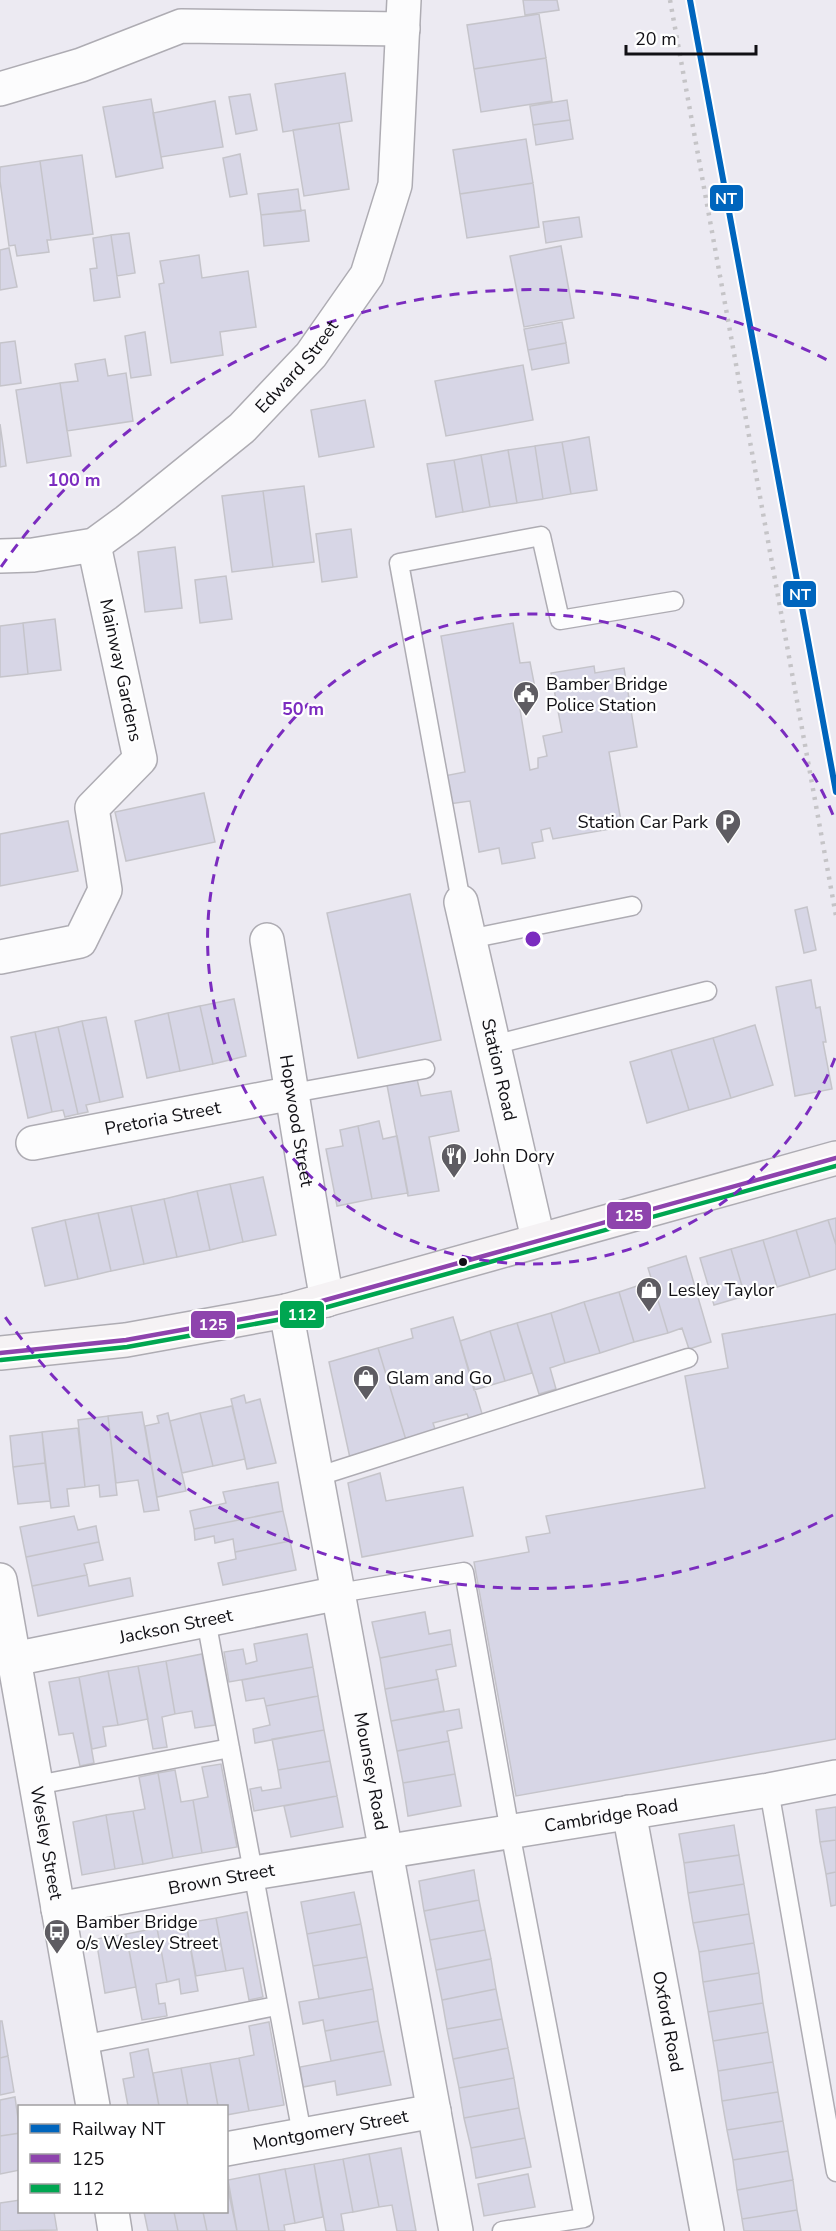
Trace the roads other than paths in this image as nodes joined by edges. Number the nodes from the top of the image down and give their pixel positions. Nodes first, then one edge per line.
1 (404, 14) edge
2 (0, 89) edge
3 (93, 545) junction
4 (0, 556) edge
5 (674, 601) dead end
6 (460, 902) joint
7 (632, 906) dead end
8 (469, 939) junction
9 (267, 940) dead end
10 (0, 957) edge
11 (707, 991) dead end
12 (494, 1045) junction
13 (425, 1069) dead end
14 (293, 1093) junction
15 (33, 1143) dead end
16 (836, 1158) edge
17 (538, 1239) junction
18 (327, 1300) junction
19 (286, 1311) junction
20 (0, 1353) edge
21 (688, 1358) dead end
22 (316, 1478) junction
23 (0, 1580) edge
24 (339, 1593) junction
25 (206, 1620) junction
26 (14, 1659) junction
27 (230, 1748) junction
28 (836, 1777) edge
29 (36, 1785) junction
30 (769, 1790) junction
31 (629, 1812) junction
32 (510, 1832) junction
33 (386, 1851) junction
34 (253, 1873) junction
35 (58, 1909) junction
36 (276, 2006) junction
37 (82, 2045) junction
38 (93, 2105) edge
39 (434, 2111) junction
40 (302, 2134) junction
41 (228, 2149) edge
42 (836, 2172) edge
43 (112, 2213) edge
44 (115, 2231) edge
45 (456, 2231) edge
46 (502, 2231) edge
47 (707, 2231) edge

1 - 2 street, Edward Street
1 - 3 street, Edward Street
3 - 4 street, Edward Street
3 - 10 street, Mainway Gardens
5 - 6 lane
6 - 8 street, Station Road
7 - 8 lane
8 - 12 street, Station Road
9 - 14 street, Hopwood Street
11 - 12 lane
12 - 17 street, Station Road
13 - 14 lane
14 - 15 street, Pretoria Street
14 - 18 street, Hopwood Street
16 - 17 main road
17 - 18 main road
18 - 19 main road
19 - 20 main road
19 - 22 street, Mounsey Road
21 - 22 lane
22 - 24 street, Mounsey Road
23 - 26 street, Wesley Street
24 - 25 street, Jackson Street
24 - 32 lane
24 - 33 street, Mounsey Road
25 - 26 street, Jackson Street
25 - 27 lane
26 - 29 street, Wesley Street
27 - 29 lane
27 - 34 lane
28 - 30 street, Cambridge Road
29 - 35 street, Wesley Street
30 - 31 street, Cambridge Road
30 - 42 lane
31 - 32 street, Cambridge Road
31 - 47 street, Oxford Road
32 - 33 street, Cambridge Road
32 - 46 lane
33 - 34 street, Brown Street
33 - 39 street, Mounsey Road
34 - 35 street, Brown Street
34 - 36 lane
35 - 37 street, Wesley Street
36 - 37 lane
36 - 40 lane
37 - 38 street, Wesley Street
39 - 40 street, Montgomery Street
39 - 45 street, Mounsey Road
40 - 41 street, Montgomery Street
43 - 44 street

